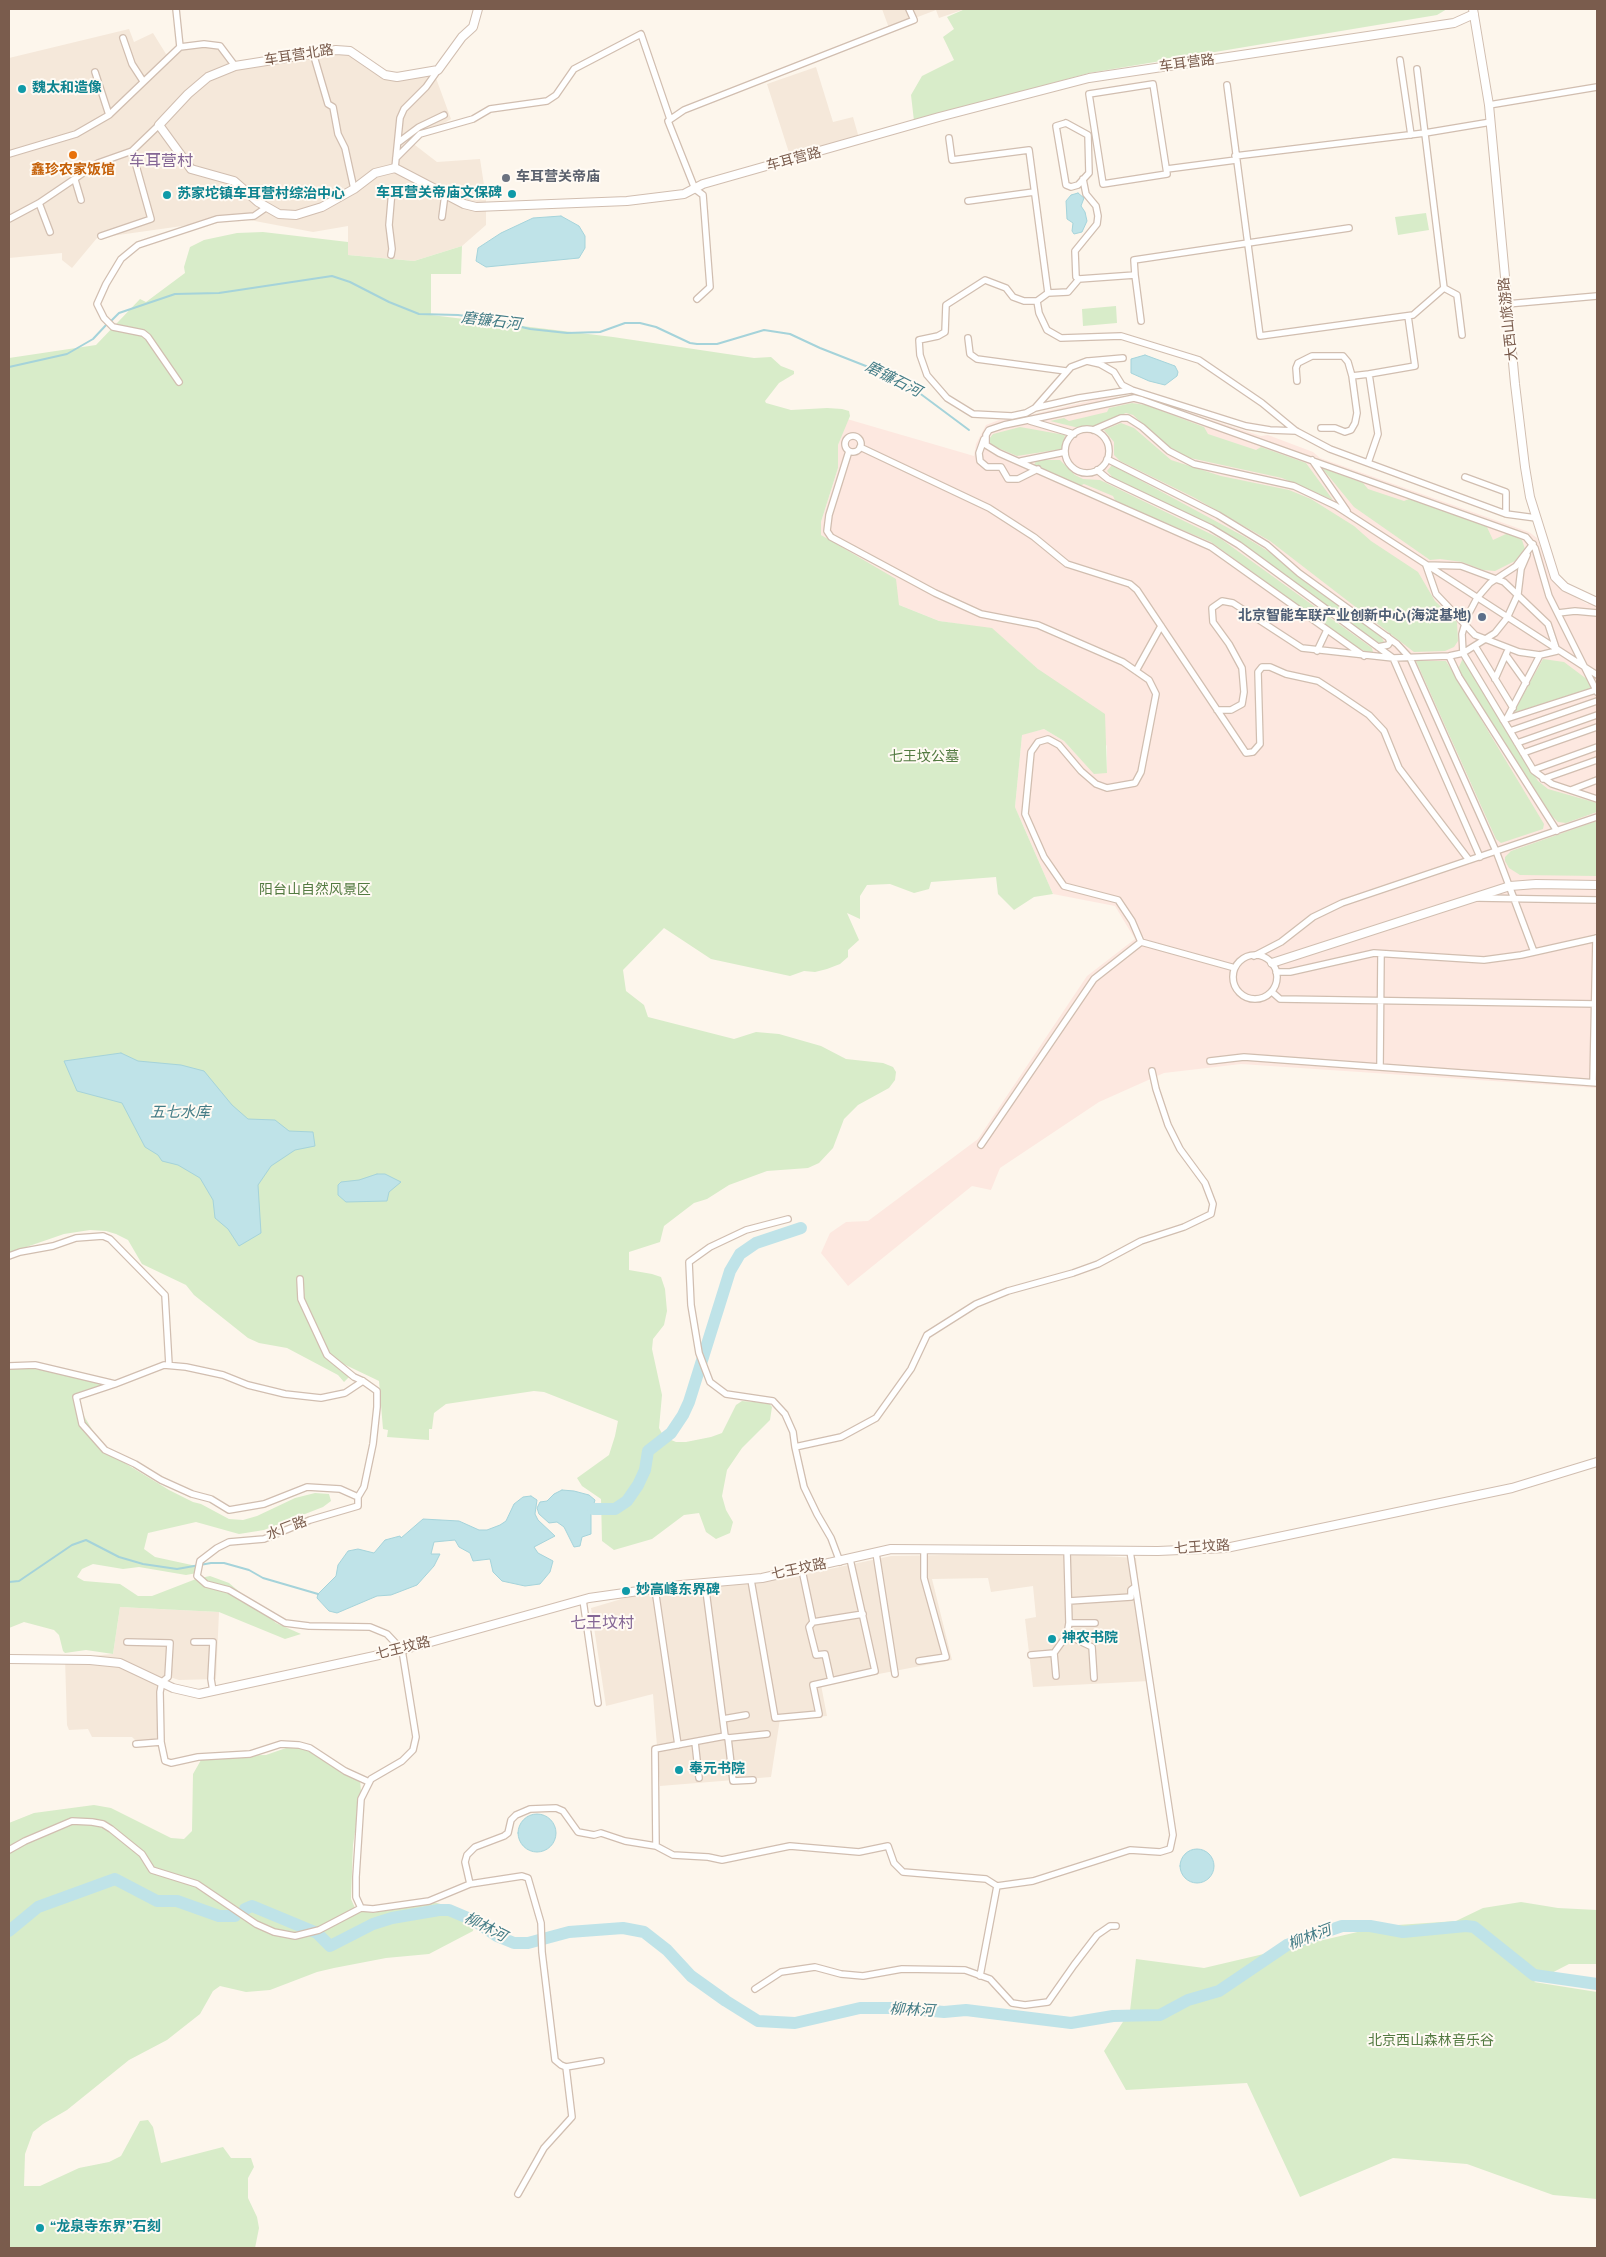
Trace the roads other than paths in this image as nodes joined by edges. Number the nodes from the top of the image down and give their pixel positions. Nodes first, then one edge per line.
1 (176, 9) edge
2 (478, 9) edge
3 (909, 9) edge
4 (1474, 11) edge
5 (123, 38) dead end
6 (180, 47) junction
7 (313, 53) junction
8 (1400, 60) dead end
9 (235, 66) junction
10 (1416, 69) dead end
11 (438, 70) junction
12 (95, 72) dead end
13 (143, 81) junction
14 (1227, 85) dead end
15 (1597, 87) edge
16 (1489, 106) junction
17 (109, 115) junction
18 (444, 115) dead end
19 (670, 119) junction
20 (1491, 122) junction
21 (160, 125) junction
22 (1425, 133) junction
23 (1411, 135) junction
24 (949, 138) dead end
25 (399, 142) junction
26 (132, 151) junction
27 (9, 154) edge
28 (396, 158) junction
29 (1236, 158) junction
30 (395, 168) junction
31 (1167, 169) junction
32 (1083, 179) junction
33 (75, 180) junction
34 (423, 183) junction
35 (696, 188) junction
36 (354, 189) junction
37 (1034, 192) junction
38 (445, 194) junction
39 (81, 200) dead end
40 (968, 201) dead end
41 (40, 203) junction
42 (267, 207) junction
43 (442, 217) dead end
44 (9, 218) edge
45 (1349, 228) dead end
46 (50, 232) dead end
47 (101, 236) dead end
48 (1248, 242) junction
49 (391, 255) dead end
50 (1135, 275) junction
51 (1079, 278) junction
52 (1444, 288) junction
53 (1048, 293) junction
54 (1597, 296) edge
55 (698, 298) dead end
56 (1037, 301) junction
57 (1507, 304) junction
58 (1408, 316) junction
59 (1141, 321) dead end
60 (1462, 335) dead end
61 (968, 338) dead end
62 (1123, 358) dead end
63 (1087, 361) junction
64 (1066, 371) junction
65 (1368, 374) junction
66 (1352, 376) junction
67 (1297, 381) dead end
68 (179, 382) dead end
69 (1132, 390) junction
70 (1035, 408) junction
71 (1028, 421) junction
72 (1321, 428) dead end
73 (1093, 430) junction
74 (1296, 431) junction
75 (1074, 434) junction
76 (986, 435) junction
77 (860, 447) junction
78 (849, 451) junction
79 (1065, 452) junction
80 (1107, 459) junction
81 (1312, 460) junction
82 (1021, 461) junction
83 (1368, 463) junction
84 (1038, 469) junction
85 (1097, 470) junction
86 (1465, 477) dead end
87 (1506, 514) junction
88 (1349, 515) junction
89 (1536, 518) junction
90 (1533, 544) junction
91 (1526, 555) junction
92 (1426, 565) junction
93 (1496, 579) junction
94 (1518, 594) junction
95 (1478, 598) junction
96 (1597, 602) edge
97 (1558, 613) junction
98 (1597, 613) edge
99 (1507, 618) junction
100 (1465, 623) junction
101 (1161, 626) junction
102 (1327, 630) junction
103 (1388, 637) junction
104 (1485, 639) junction
105 (1475, 646) junction
106 (1378, 647) junction
107 (1508, 648) junction
108 (1317, 651) junction
109 (1558, 651) junction
110 (1463, 653) junction
111 (1506, 654) junction
112 (1540, 655) junction
113 (1364, 656) junction
114 (1449, 656) junction
115 (1394, 658) junction
116 (1410, 658) junction
117 (1587, 668) junction
118 (1136, 671) junction
119 (1597, 675) edge
120 (1495, 679) junction
121 (1526, 683) junction
122 (1597, 691) edge
123 (1505, 695) junction
124 (1519, 697) junction
125 (1597, 701) edge
126 (1513, 708) junction
127 (1217, 710) junction
128 (1597, 714) edge
129 (1505, 719) junction
130 (1597, 727) edge
131 (1510, 730) junction
132 (1517, 742) junction
133 (1597, 747) edge
134 (1523, 753) junction
135 (1597, 760) edge
136 (1533, 770) junction
137 (1543, 779) junction
138 (1597, 780) edge
139 (1571, 790) junction
140 (1597, 792) edge
141 (1587, 796) junction
142 (1597, 799) edge
143 (1597, 817) edge
144 (1556, 831) junction
145 (1496, 851) junction
146 (1480, 857) junction
147 (1469, 860) junction
148 (1597, 885) edge
149 (1510, 886) junction
150 (1478, 898) junction
151 (1515, 899) junction
152 (1597, 900) edge
153 (1597, 938) edge
154 (1141, 942) junction
155 (1534, 952) junction
156 (1381, 954) junction
157 (1254, 956) junction
158 (1272, 964) junction
159 (1235, 968) junction
160 (1276, 972) junction
161 (1272, 992) junction
162 (1381, 1001) junction
163 (1596, 1004) edge
164 (1210, 1061) dead end
165 (1380, 1067) junction
166 (1152, 1071) dead end
167 (1595, 1082) edge
168 (981, 1145) dead end
169 (788, 1219) dead end
170 (9, 1256) edge
171 (300, 1278) dead end
172 (9, 1366) edge
173 (169, 1366) junction
174 (363, 1381) junction
175 (115, 1384) junction
176 (795, 1447) junction
177 (1597, 1462) edge
178 (358, 1498) junction
179 (924, 1549) junction
180 (1068, 1550) junction
181 (1130, 1551) junction
182 (876, 1553) junction
183 (850, 1559) junction
184 (840, 1562) junction
185 (802, 1570) junction
186 (751, 1580) junction
187 (705, 1583) junction
188 (1135, 1587) junction
189 (655, 1589) junction
190 (583, 1600) junction
191 (1069, 1602) junction
192 (863, 1614) junction
193 (813, 1622) junction
194 (1095, 1622) dead end
195 (1069, 1623) junction
196 (1067, 1635) junction
197 (127, 1642) dead end
198 (194, 1642) dead end
199 (402, 1650) junction
200 (1054, 1653) junction
201 (1031, 1655) dead end
202 (9, 1659) edge
203 (920, 1661) dead end
204 (896, 1674) dead end
205 (1056, 1676) dead end
206 (1094, 1678) dead end
207 (831, 1681) junction
208 (162, 1682) junction
209 (213, 1691) junction
210 (598, 1703) dead end
211 (746, 1715) dead end
212 (723, 1719) junction
213 (766, 1734) dead end
214 (726, 1737) junction
215 (161, 1742) junction
216 (694, 1742) junction
217 (136, 1744) dead end
218 (678, 1745) junction
219 (699, 1778) dead end
220 (753, 1780) dead end
221 (369, 1782) junction
222 (656, 1846) junction
223 (9, 1850) edge
224 (470, 1884) junction
225 (997, 1886) junction
226 (361, 1908) junction
227 (1116, 1926) dead end
228 (980, 1976) junction
229 (755, 1989) dead end
230 (601, 2061) dead end
231 (566, 2067) junction
232 (518, 2194) dead end

1 - 6 street
2 - 11 street
3 - 19 street
4 - 16 street, 大西山旅游路
4 - 35 street, 车耳营路
5 - 13 street
6 - 9 street
6 - 13 street
7 - 9 street, 车耳营北路
7 - 11 street, 车耳营北路
7 - 36 street
8 - 23 street
9 - 21 street, 车耳营北路
10 - 22 street
11 - 25 street
12 - 17 street
13 - 17 street
14 - 29 street
15 - 16 street
16 - 20 street, 大西山旅游路
17 - 27 street
18 - 25 street
19 - 28 street
19 - 35 street
20 - 22 street
20 - 57 street, 大西山旅游路
21 - 26 street
21 - 42 street
22 - 23 street
22 - 52 street
23 - 29 street
24 - 37 street
25 - 28 street
26 - 33 street
26 - 47 street
28 - 30 street
29 - 31 street
29 - 48 street
30 - 34 street, 车耳营路
30 - 36 street
31 - 31 street
32 - 32 street
32 - 51 street
33 - 39 street
33 - 41 street
34 - 38 street, 车耳营路
34 - 49 street
35 - 38 street, 车耳营路
35 - 55 street
36 - 42 street
37 - 40 street
37 - 53 street
38 - 43 street
41 - 44 street
41 - 46 street
42 - 68 street
45 - 48 street
48 - 50 street
48 - 58 street
50 - 51 street
50 - 59 street
51 - 53 street
52 - 58 street
52 - 60 street
53 - 56 street
54 - 57 street
56 - 70 street
56 - 74 street
57 - 89 street, 大西山旅游路
58 - 65 street
61 - 64 street
62 - 63 street
63 - 64 street
63 - 69 street
64 - 70 street
65 - 66 street
65 - 83 street
66 - 67 street
66 - 72 street
69 - 70 street
69 - 74 street
71 - 75 street
71 - 76 street
71 - 81 street
73 - 75 street
73 - 80 street
73 - 88 street
74 - 83 street
75 - 79 street
76 - 82 street
76 - 84 street
77 - 78 street
77 - 78 street
77 - 101 street
78 - 118 street
79 - 82 street
79 - 85 street
80 - 85 street
80 - 103 street
81 - 88 street
81 - 90 street
82 - 84 street
83 - 87 street
84 - 102 street
85 - 106 street
86 - 87 street
87 - 89 street
88 - 92 street
89 - 96 street, 大西山旅游路
90 - 91 street
90 - 97 street
91 - 93 street
91 - 94 street
92 - 93 street
92 - 95 street
92 - 100 street
93 - 94 street
93 - 95 street
94 - 99 street
94 - 109 street
95 - 99 street
95 - 100 street
97 - 98 street
97 - 117 street
99 - 104 street
99 - 109 street
100 - 104 street
100 - 110 street
101 - 118 street
101 - 127 street
102 - 108 street
102 - 113 street
103 - 106 street
103 - 116 street
104 - 105 street
104 - 107 street
105 - 110 street
105 - 120 street
106 - 115 street
107 - 111 street
107 - 112 street
108 - 113 street
108 - 127 street
109 - 112 street
109 - 117 street
110 - 114 street
110 - 129 street
111 - 120 street
111 - 121 street
112 - 121 street
113 - 115 street
114 - 116 street
114 - 144 street
115 - 116 street
115 - 146 street
116 - 145 street
117 - 119 street
117 - 122 street
118 - 154 street
120 - 123 street
121 - 124 street
122 - 129 street
123 - 124 street
123 - 126 street
124 - 126 street
125 - 131 street
126 - 129 street
127 - 147 street
128 - 132 street
129 - 131 street
130 - 134 street
131 - 132 street
132 - 134 street
133 - 136 street
134 - 136 street
135 - 137 street
136 - 137 street
137 - 139 street
138 - 139 street
139 - 141 street
140 - 141 street
141 - 142 street
143 - 144 street
144 - 145 street
145 - 146 street
145 - 149 street
146 - 147 street
147 - 157 street
148 - 149 street
149 - 150 street
149 - 151 street
150 - 151 street
150 - 158 street
151 - 152 street
151 - 155 street
153 - 155 street
153 - 163 street
154 - 159 street
154 - 168 street
155 - 156 street
156 - 160 street
156 - 162 street
157 - 158 street
157 - 159 street
158 - 160 street
159 - 161 street
160 - 161 street
161 - 162 street
162 - 163 street
162 - 165 street
163 - 167 street
164 - 165 street
165 - 167 street
166 - 176 street
169 - 176 street
170 - 173 street
171 - 174 street
172 - 175 street
173 - 174 street
173 - 175 street
174 - 178 street
175 - 178 street
176 - 184 street
177 - 181 street, 七王坟路
178 - 199 street, 水厂路
179 - 180 street, 七王坟路
179 - 182 street, 七王坟路
179 - 203 street
180 - 181 street, 七王坟路
180 - 191 street
181 - 188 street
182 - 183 street, 七王坟路
182 - 204 street
183 - 184 street, 七王坟路
183 - 192 street
184 - 185 street, 七王坟路
185 - 186 street, 七王坟路
185 - 193 street
186 - 187 street, 七王坟路
186 - 207 street
187 - 189 street, 七王坟路
187 - 212 street
188 - 191 street
188 - 225 street
189 - 190 street, 七王坟路
189 - 218 street
190 - 199 street, 七王坟路
190 - 210 street
191 - 195 street
192 - 193 street
192 - 207 street
193 - 207 street
194 - 195 street
195 - 196 street
196 - 200 street
196 - 206 street
197 - 208 street
198 - 209 street
199 - 209 street, 七王坟路
199 - 221 street
200 - 201 street
200 - 205 street
202 - 208 street, 七王坟路
208 - 209 street, 七王坟路
208 - 215 street
211 - 212 street
212 - 214 street
213 - 214 street
214 - 216 street
214 - 220 street
215 - 217 street
215 - 221 street
216 - 218 street
216 - 219 street
218 - 222 street
221 - 226 street
222 - 224 street
222 - 225 street
223 - 226 street
224 - 226 street
224 - 231 street
225 - 228 street
227 - 228 street
228 - 229 street
230 - 231 street
231 - 232 street

